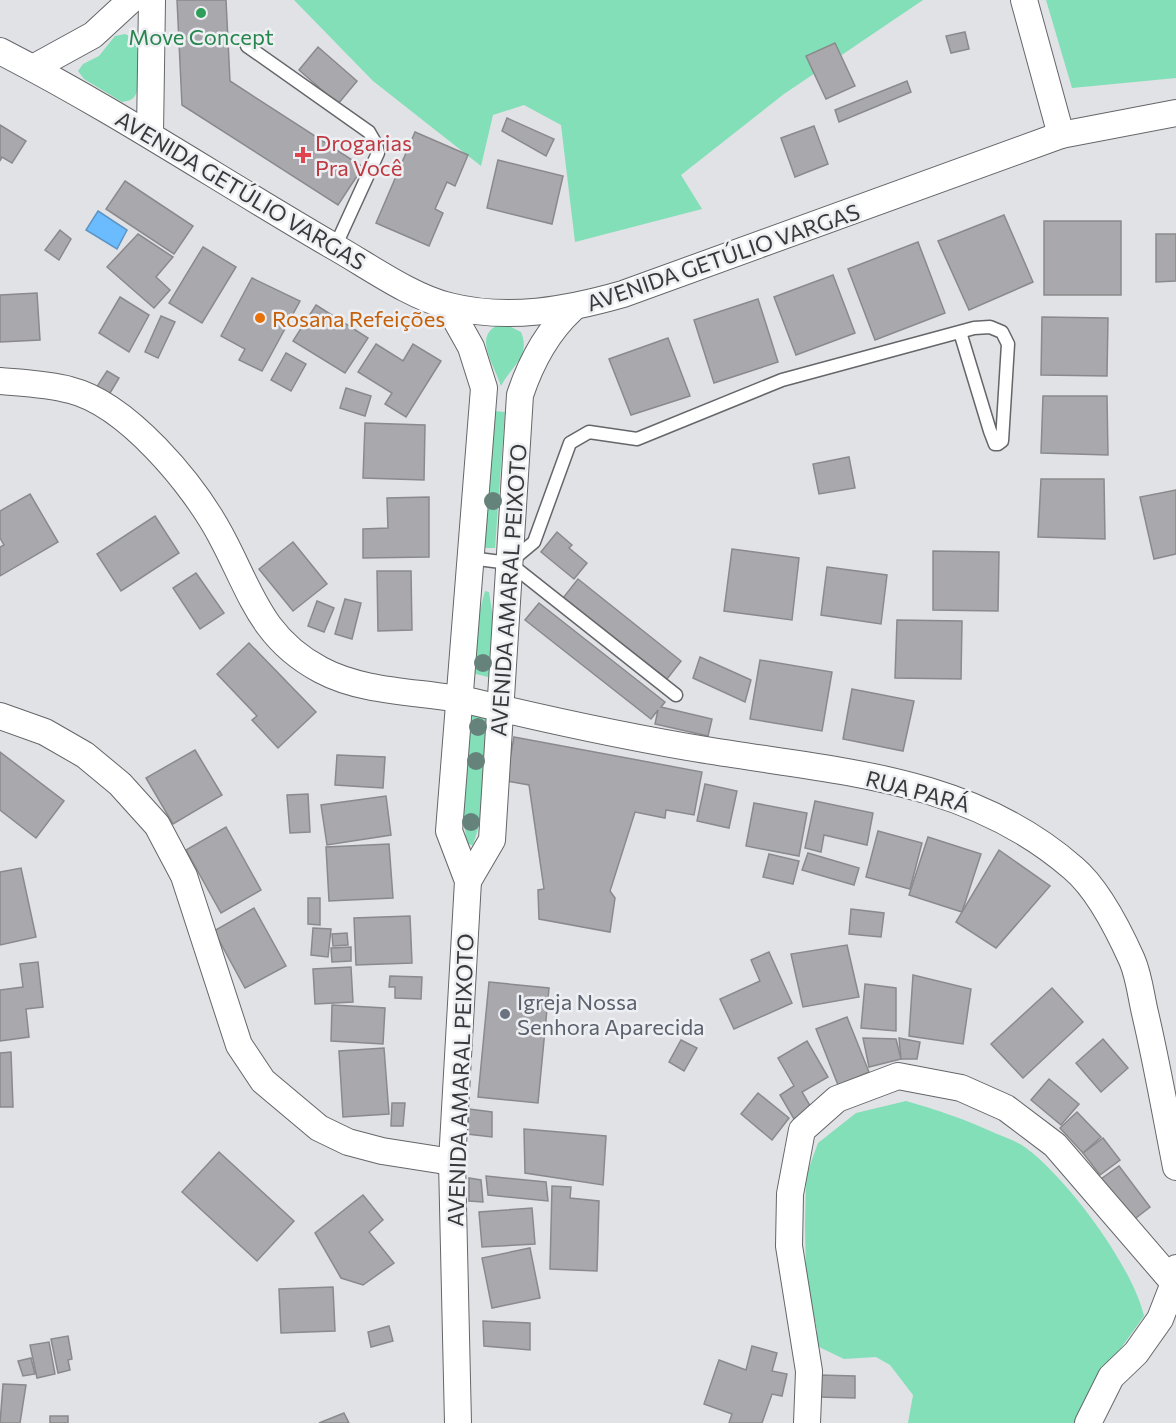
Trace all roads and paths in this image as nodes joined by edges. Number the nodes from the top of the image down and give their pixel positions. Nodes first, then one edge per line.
1 (131, 0) edge
2 (152, 0) edge
3 (1024, 0) edge
4 (247, 46) dead end
5 (0, 51) edge
6 (33, 68) junction
7 (1176, 113) edge
8 (150, 133) junction
9 (1061, 135) junction
10 (335, 247) junction
11 (448, 306) junction
12 (572, 309) junction
13 (960, 332) junction
14 (0, 381) edge
15 (484, 388) junction
16 (520, 395) junction
17 (470, 558) junction
18 (509, 563) junction
19 (676, 695) dead end
20 (460, 699) junction
21 (500, 709) junction
22 (0, 716) edge
23 (468, 881) junction
24 (452, 1161) junction
25 (1176, 1167) edge
26 (1175, 1276) edge
27 (458, 1423) edge
28 (807, 1423) edge
29 (1089, 1423) edge

1 - 6 street
2 - 8 street
3 - 9 street
4 - 10 lane
5 - 6 street, AVENIDA GETÚLIO VARGAS
6 - 8 street, AVENIDA GETÚLIO VARGAS
7 - 9 street, AVENIDA GETÚLIO VARGAS
8 - 10 street, AVENIDA GETÚLIO VARGAS
9 - 12 street, AVENIDA GETÚLIO VARGAS
10 - 11 street, AVENIDA GETÚLIO VARGAS
11 - 12 street, AVENIDA GETÚLIO VARGAS
11 - 15 street, AVENIDA AMARAL PEIXOTO
12 - 16 street, AVENIDA AMARAL PEIXOTO
13 - 13 lane
13 - 18 lane
14 - 20 street, RUA PARÁ
15 - 16 street
15 - 17 street, AVENIDA AMARAL PEIXOTO
16 - 18 street, AVENIDA AMARAL PEIXOTO
17 - 18 lane
17 - 20 street, AVENIDA AMARAL PEIXOTO
18 - 19 lane
18 - 21 street, AVENIDA AMARAL PEIXOTO
20 - 21 street, RUA PARÁ
20 - 23 street, AVENIDA AMARAL PEIXOTO
21 - 23 street, AVENIDA AMARAL PEIXOTO
21 - 25 street, RUA PARÁ
22 - 24 street
23 - 24 street, AVENIDA AMARAL PEIXOTO
24 - 27 street, AVENIDA AMARAL PEIXOTO
26 - 28 street
26 - 29 street

